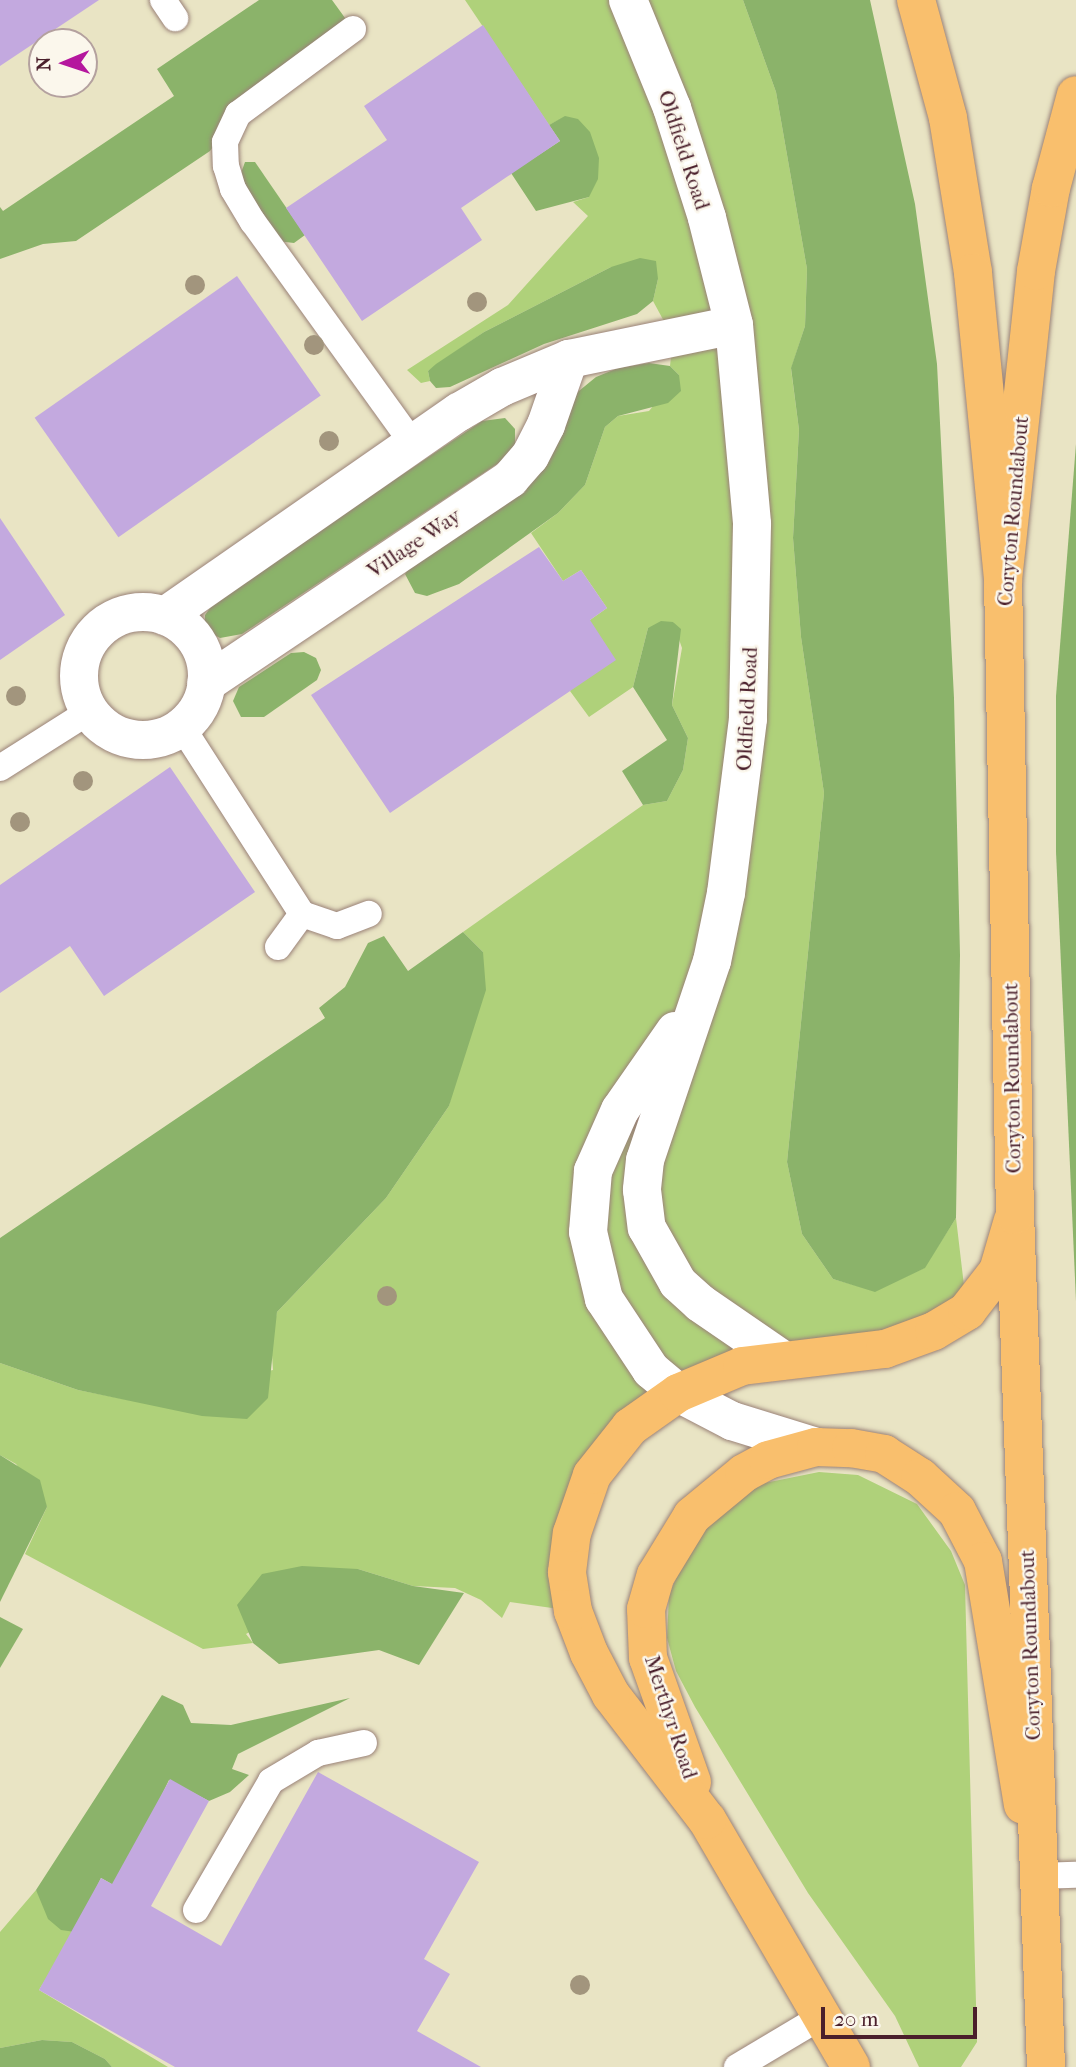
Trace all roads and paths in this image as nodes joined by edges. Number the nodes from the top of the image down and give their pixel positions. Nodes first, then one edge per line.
1 (628, 0) edge
2 (916, 0) edge
3 (353, 29) dead end
4 (1076, 95) edge
5 (734, 325) junction
6 (569, 359) junction
7 (414, 444) junction
8 (1003, 580) junction
9 (165, 616) junction
10 (206, 683) junction
11 (90, 712) junction
12 (182, 727) junction
13 (0, 768) edge
14 (302, 914) junction
15 (369, 914) dead end
16 (278, 947) dead end
17 (699, 998) junction
18 (1015, 1214) junction
19 (783, 1360) junction
20 (678, 1393) junction
21 (816, 1447) junction
22 (364, 1743) dead end
23 (707, 1820) junction
24 (1076, 1875) edge
25 (1038, 1876) junction
26 (196, 1910) dead end
27 (1040, 1925) junction
28 (821, 2017) junction
29 (737, 2067) edge
30 (851, 2067) edge
31 (1046, 2067) edge

1 - 5 street, Oldfield Road
2 - 8 main road
3 - 7 lane
4 - 8 main road, Coryton Roundabout
5 - 6 street
5 - 17 street, Oldfield Road
6 - 7 street
6 - 10 street, Village Way
7 - 9 street
8 - 18 main road, Coryton Roundabout
9 - 10 street
9 - 11 street
10 - 12 street
11 - 12 street
11 - 13 lane
12 - 14 lane
14 - 15 lane
14 - 16 lane
17 - 19 street, Oldfield Road
17 - 20 street
18 - 19 main road, Merthyr Road
18 - 25 main road, Coryton Roundabout
19 - 20 main road, Merthyr Road
20 - 21 street
20 - 23 main road, Merthyr Road
21 - 23 main road, Merthyr Road
21 - 27 main road, Merthyr Road
22 - 26 lane
23 - 28 main road, Merthyr Road
24 - 25 lane
25 - 27 main road, Coryton Roundabout
27 - 31 main road, Coryton Roundabout
28 - 29 lane
28 - 30 main road, Merthyr Road

